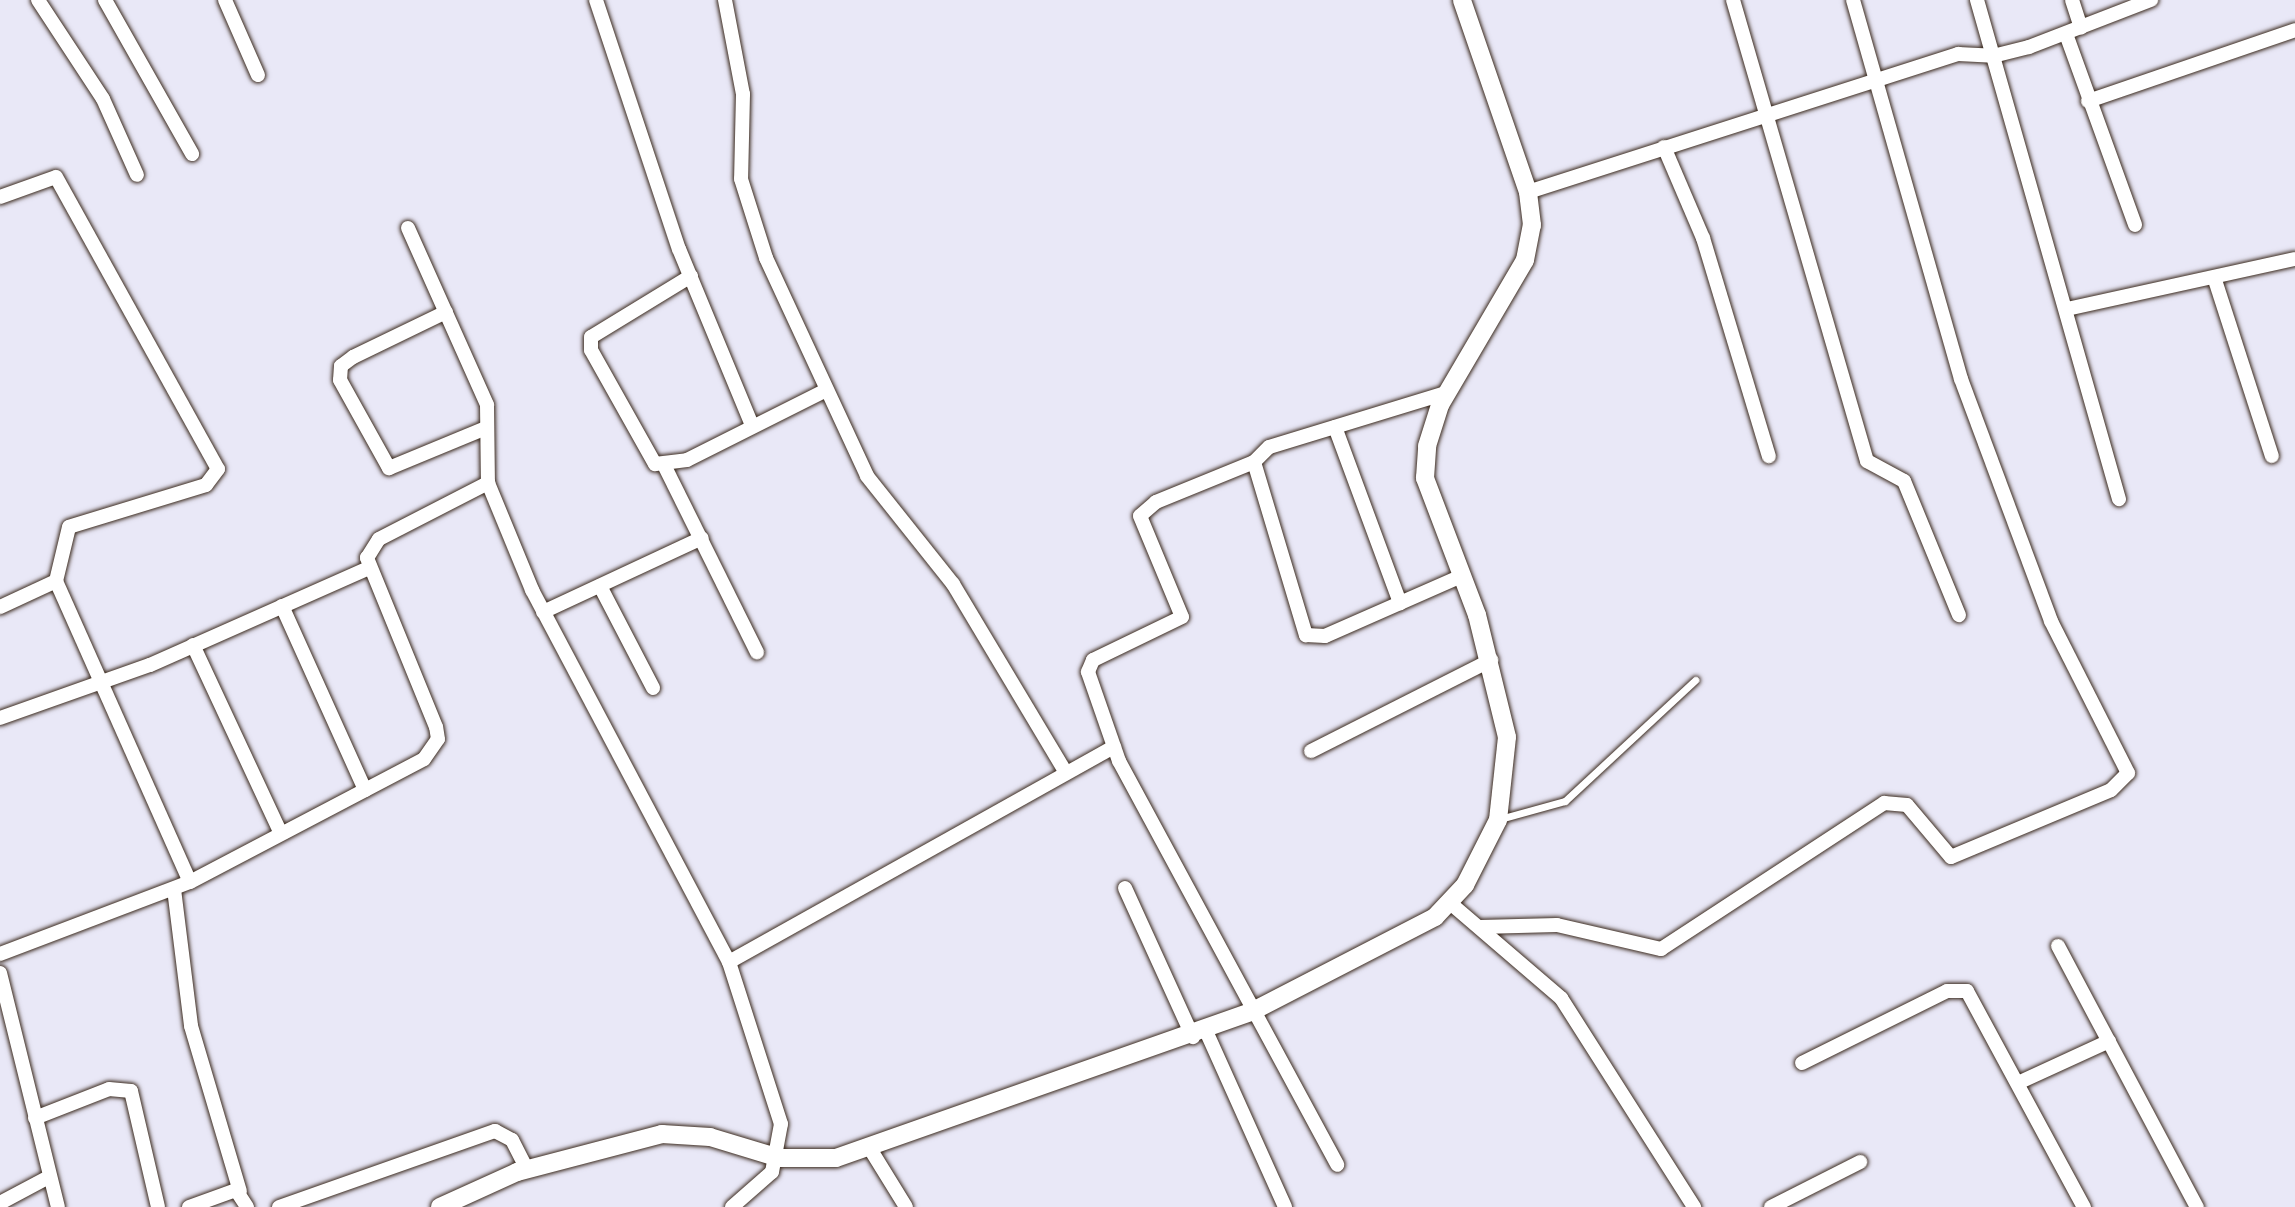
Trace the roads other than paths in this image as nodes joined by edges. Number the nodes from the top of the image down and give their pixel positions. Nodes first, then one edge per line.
1 (38, 0) edge
2 (105, 0) edge
3 (225, 0) edge
4 (596, 0) edge
5 (725, 0) edge
6 (1462, 0) edge
7 (1733, 0) edge
8 (1853, 0) edge
9 (1977, 0) edge
10 (2072, 0) edge
11 (2151, 0) edge
12 (2081, 28) junction
13 (2295, 30) edge
14 (2066, 34) junction
15 (1993, 56) junction
16 (258, 75) dead end
17 (1877, 79) junction
18 (2088, 101) junction
19 (1766, 114) junction
20 (1664, 147) junction
21 (192, 154) dead end
22 (137, 175) dead end
23 (1528, 192) junction
24 (0, 197) edge
25 (2135, 225) dead end
26 (408, 228) dead end
27 (2295, 259) edge
28 (691, 276) junction
29 (2215, 280) junction
30 (2067, 309) junction
31 (446, 312) junction
32 (826, 390) junction
33 (1449, 392) junction
34 (752, 425) junction
35 (1335, 427) junction
36 (486, 428) junction
37 (1769, 456) dead end
38 (2272, 456) dead end
39 (1254, 462) junction
40 (665, 467) junction
41 (488, 483) junction
42 (2119, 499) dead end
43 (702, 538) junction
44 (369, 568) junction
45 (1462, 576) junction
46 (56, 581) junction
47 (600, 586) junction
48 (1400, 603) junction
49 (282, 606) junction
50 (0, 607) edge
51 (543, 612) junction
52 (1959, 615) dead end
53 (193, 645) junction
54 (757, 652) dead end
55 (1491, 660) junction
56 (1695, 680) dead end
57 (101, 682) junction
58 (653, 688) dead end
59 (0, 718) edge
60 (1114, 747) junction
61 (1311, 751) dead end
62 (1065, 771) junction
63 (365, 790) junction
64 (1498, 820) junction
65 (281, 834) junction
66 (190, 882) junction
67 (1125, 888) dead end
68 (174, 889) junction
69 (1449, 902) junction
70 (1480, 927) junction
71 (2058, 946) dead end
72 (0, 954) edge
73 (729, 962) junction
74 (0, 976) edge
75 (1253, 1011) junction
76 (1199, 1034) junction
77 (2109, 1041) junction
78 (1802, 1063) dead end
79 (2020, 1082) junction
80 (35, 1118) junction
81 (869, 1147) junction
82 (779, 1158) junction
83 (1860, 1162) dead end
84 (1337, 1165) dead end
85 (527, 1169) junction
86 (49, 1177) junction
87 (240, 1191) junction
88 (0, 1203) edge
89 (58, 1207) edge
90 (158, 1207) edge
91 (189, 1207) edge
92 (247, 1207) edge
93 (280, 1207) edge
94 (440, 1207) edge
95 (732, 1207) edge
96 (906, 1207) edge
97 (1285, 1207) edge
98 (1694, 1207) edge
99 (1771, 1207) edge
100 (2084, 1207) edge
101 (2197, 1207) edge

1 - 22 street
2 - 21 street
3 - 16 street
4 - 28 street
5 - 32 street
6 - 23 street
7 - 19 street
8 - 17 street
9 - 15 street
10 - 12 street
11 - 12 street
12 - 14 street
13 - 18 street
14 - 15 street
14 - 18 street
15 - 17 street
15 - 30 street
17 - 19 street
17 - 70 street
18 - 25 street
19 - 20 street
19 - 52 street
20 - 23 street
20 - 37 street
23 - 33 street
24 - 46 street
26 - 31 street
27 - 29 street
28 - 34 street
28 - 40 street
29 - 30 street
29 - 38 street
30 - 42 street
31 - 36 street
31 - 36 street
32 - 34 street
32 - 62 street
33 - 35 street
33 - 45 street
34 - 40 street
35 - 39 street
35 - 48 street
36 - 41 street
39 - 48 street
39 - 60 street
40 - 43 street
41 - 44 street
41 - 51 street
43 - 47 street
43 - 54 street
44 - 49 street
44 - 63 street
45 - 48 street
45 - 55 street
46 - 50 street
46 - 57 street
47 - 51 street
47 - 58 street
49 - 53 street
49 - 63 street
51 - 73 street
53 - 57 street
53 - 65 street
55 - 61 street
55 - 64 street
56 - 64 lane
57 - 59 street
57 - 66 street
60 - 62 street
60 - 75 street
62 - 73 street
63 - 65 street
64 - 69 street
65 - 66 street
66 - 68 street
67 - 76 street
68 - 72 street
68 - 87 street
69 - 70 street
69 - 75 street
70 - 98 street
71 - 77 street
73 - 82 street
74 - 80 street
75 - 76 street
75 - 84 street
76 - 81 street
76 - 97 street
77 - 79 street
77 - 101 street
78 - 79 street
79 - 100 street
80 - 86 street
80 - 90 street
81 - 82 street
81 - 96 street
82 - 85 street
82 - 95 street
83 - 99 street
85 - 93 street
85 - 94 street
86 - 88 street
86 - 89 street
87 - 91 street
87 - 92 street

